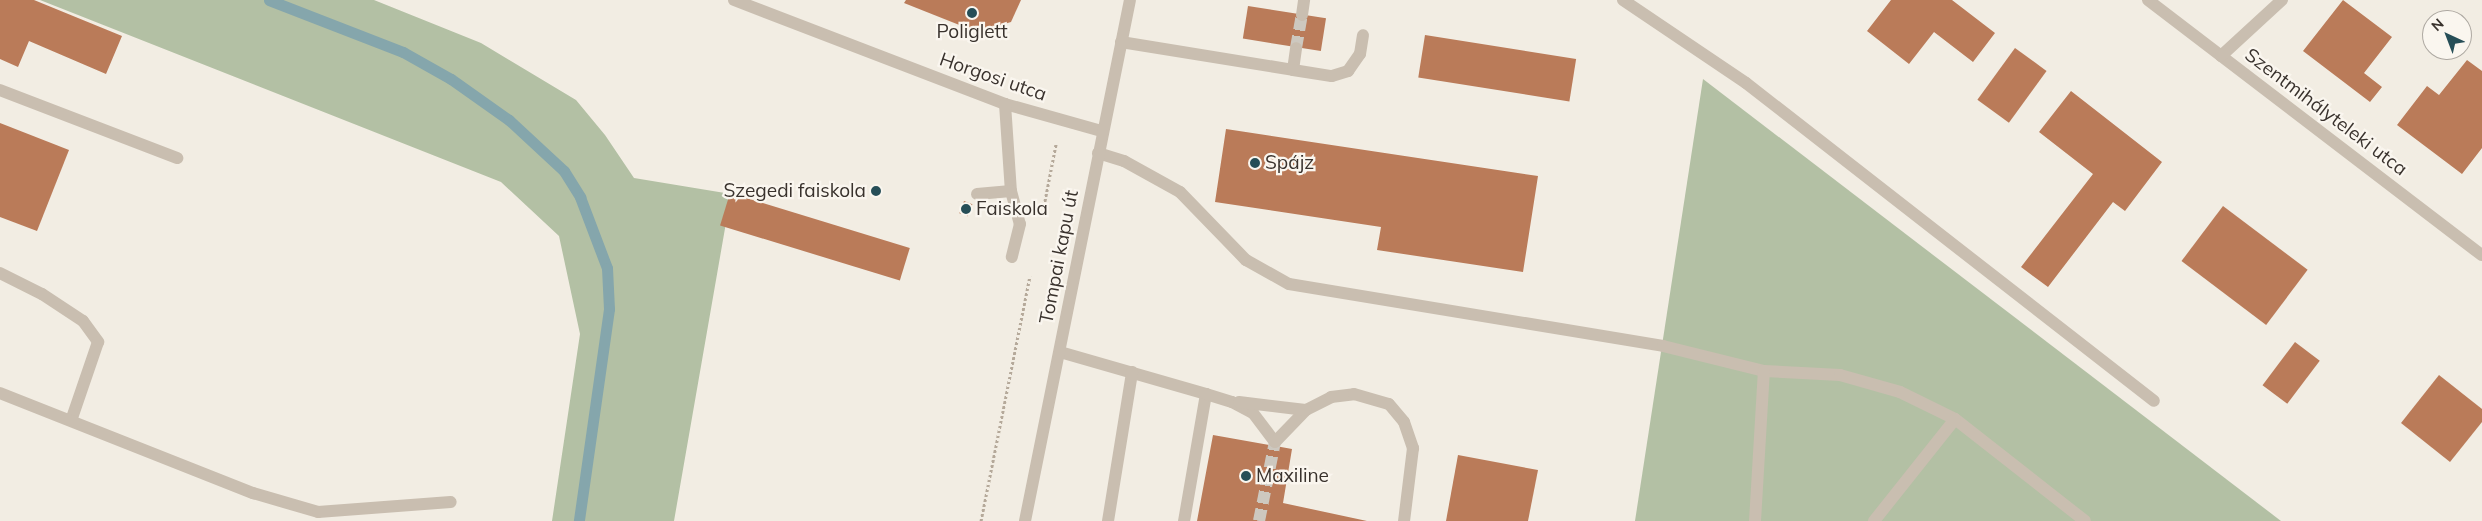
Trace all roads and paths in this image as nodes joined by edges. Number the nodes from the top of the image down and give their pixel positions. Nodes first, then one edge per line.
1 (734, 0) edge
2 (1130, 0) edge
3 (1304, 0) edge
4 (1623, 0) edge
5 (2148, 0) edge
6 (2282, 0) edge
7 (1302, 15) tunnel mouth
8 (1363, 34) dead end
9 (1121, 42) junction
10 (1296, 48) tunnel mouth
11 (2221, 56) junction
12 (1293, 70) junction
13 (0, 90) edge
14 (1005, 104) junction
15 (1061, 120) junction
16 (1102, 131) junction
17 (1098, 153) junction
18 (176, 158) dead end
19 (1011, 191) junction
20 (977, 194) dead end
21 (1043, 208) dead end
22 (2482, 255) edge
23 (1012, 257) dead end
24 (1032, 266) dead end
25 (0, 273) edge
26 (1060, 352) junction
27 (1764, 370) junction
28 (1132, 372) junction
29 (0, 393) edge
30 (1206, 394) junction
31 (1232, 402) junction
32 (2154, 402) dead end
33 (1306, 410) junction
34 (1955, 419) junction
35 (71, 421) junction
36 (451, 502) dead end
37 (982, 521) edge
38 (1025, 521) edge
39 (1108, 521) edge
40 (1184, 521) edge
41 (1404, 521) edge
42 (1755, 521) edge
43 (1874, 521) edge
44 (2085, 521) edge

1 - 14 street, Horgosi utca
2 - 9 street, Tompai kapu út
3 - 7 street
4 - 32 street
5 - 11 street, Szentmihályteleki utca
6 - 11 street
8 - 12 street
9 - 12 street
9 - 16 street, Tompai kapu út
10 - 12 street
11 - 22 street, Szentmihályteleki utca
13 - 18 street
14 - 15 street, Horgosi utca
14 - 19 street
15 - 16 street, Horgosi utca
15 - 21 path
16 - 17 street, Tompai kapu út
17 - 26 street, Tompai kapu út
17 - 27 street
19 - 20 street
19 - 23 street
24 - 37 path
25 - 35 street
26 - 28 street
26 - 38 street, Tompai kapu út
27 - 34 street
27 - 42 street
28 - 30 street
28 - 39 street
29 - 35 street
30 - 31 street
30 - 40 street
31 - 33 street
31 - 33 street
33 - 41 street
34 - 43 street
34 - 44 street
35 - 36 street

